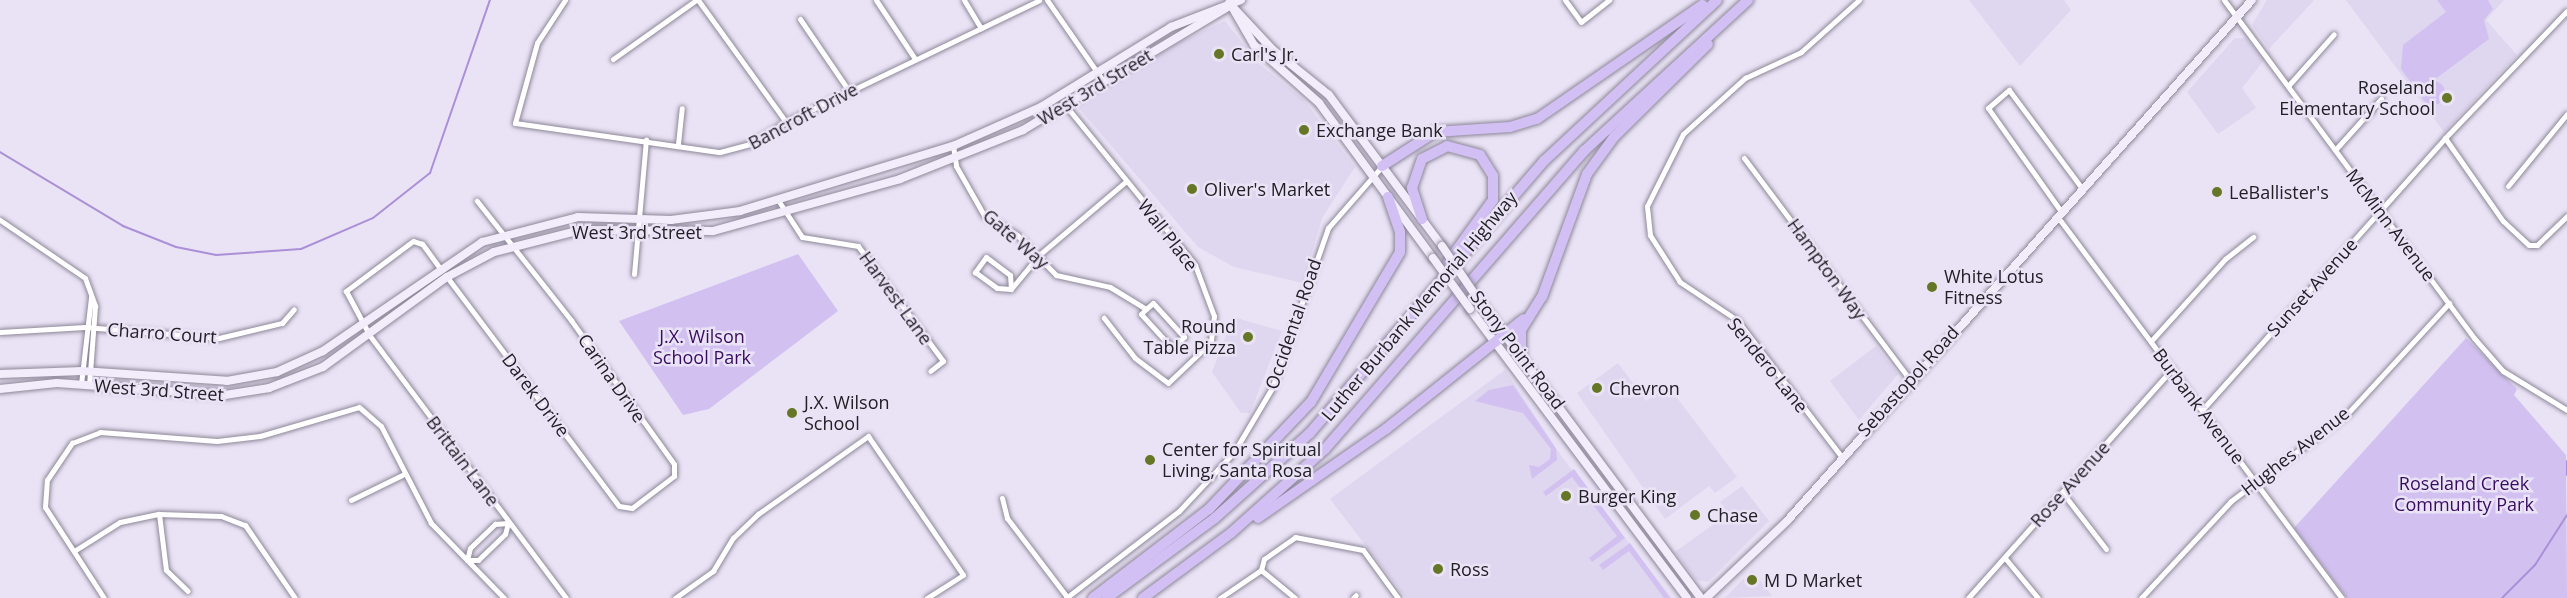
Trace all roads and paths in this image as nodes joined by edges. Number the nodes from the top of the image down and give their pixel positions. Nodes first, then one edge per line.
1 (565, 0) edge
2 (697, 0) edge
3 (876, 0) edge
4 (964, 0) edge
5 (1040, 0) edge
6 (1047, 0) edge
7 (1241, 0) edge
8 (1565, 0) edge
9 (1609, 0) edge
10 (1710, 0) edge
11 (1717, 0) edge
12 (1750, 0) edge
13 (1859, 0) edge
14 (2224, 0) edge
15 (2252, 0) edge
16 (1229, 2) edge
17 (2567, 11) edge
18 (2237, 17) junction
19 (800, 19) dead end
20 (981, 28) junction
21 (2334, 34) dead end
22 (613, 59) dead end
23 (915, 59) junction
24 (1098, 74) junction
25 (1105, 84) junction
26 (2288, 86) junction
27 (849, 91) junction
28 (2381, 99) dead end
29 (1066, 106) junction
30 (682, 108) dead end
31 (2567, 114) edge
32 (786, 122) junction
33 (2445, 138) junction
34 (646, 140) junction
35 (678, 144) junction
36 (953, 146) junction
37 (2335, 150) junction
38 (1744, 158) dead end
39 (954, 160) junction
40 (1382, 166) junction
41 (1372, 175) junction
42 (1125, 182) junction
43 (2508, 186) dead end
44 (2081, 187) junction
45 (1388, 197) junction
46 (778, 200) junction
47 (477, 201) dead end
48 (2380, 210) junction
49 (2058, 212) junction
50 (786, 214) junction
51 (2567, 216) edge
52 (639, 219) junction
53 (1422, 219) junction
54 (0, 220) edge
55 (506, 233) junction
56 (637, 233) junction
57 (2253, 237) dead end
58 (516, 244) junction
59 (1039, 255) junction
60 (439, 267) junction
61 (1549, 272) junction
62 (633, 274) dead end
63 (447, 277) junction
64 (1011, 289) junction
65 (91, 297) junction
66 (2449, 303) junction
67 (294, 309) dead end
68 (1146, 309) junction
69 (1413, 316) junction
70 (1104, 318) dead end
71 (364, 321) junction
72 (85, 327) junction
73 (93, 328) junction
74 (0, 332) edge
75 (370, 336) junction
76 (1499, 339) junction
77 (2151, 341) junction
78 (1521, 359) junction
79 (2172, 369) junction
80 (930, 370) dead end
81 (86, 371) junction
82 (0, 374) edge
83 (1910, 380) junction
84 (85, 385) junction
85 (0, 389) edge
86 (2202, 410) junction
87 (2567, 410) edge
88 (1841, 456) junction
89 (402, 475) junction
90 (2256, 482) junction
91 (2062, 492) junction
92 (1002, 498) dead end
93 (351, 500) dead end
94 (626, 511) joint
95 (159, 514) junction
96 (508, 523) junction
97 (1214, 545) junction
98 (2106, 549) dead end
99 (74, 551) junction
100 (2005, 558) junction
101 (467, 560) junction
102 (1261, 570) junction
103 (188, 591) dead end
104 (104, 598) edge
105 (295, 598) edge
106 (504, 598) edge
107 (566, 598) edge
108 (675, 598) edge
109 (927, 598) edge
110 (1066, 598) edge
111 (1093, 598) edge
112 (1107, 598) edge
113 (1143, 598) edge
114 (1220, 598) edge
115 (1295, 598) edge
116 (1398, 598) edge
117 (1687, 598) edge
118 (1701, 598) edge
119 (1706, 598) edge
120 (1968, 598) edge
121 (2038, 598) edge
122 (2141, 598) edge
123 (2342, 598) edge

1 - 34 street, Bancroft Drive
2 - 22 street
2 - 32 street
3 - 23 street
4 - 20 street
5 - 20 street, Bancroft Drive
6 - 24 street
7 - 16 main road, West 3rd Street
8 - 9 street
10 - 40 highway
11 - 69 highway, Luther Burbank Memorial Highway
12 - 61 highway
12 - 97 highway, Luther Burbank Memorial Highway
13 - 88 street, Sendero Lane
14 - 18 street, McMinn Avenue
15 - 18 main road, Sebastopol Road
16 - 24 main road, West 3rd Street
16 - 25 main road, West 3rd Street
16 - 40 main road, Stony Point Road
16 - 41 main road, Stony Point Road
17 - 33 street, Sunset Avenue
18 - 26 street, McMinn Avenue
18 - 44 main road, Sebastopol Road
19 - 27 street
20 - 23 street, Bancroft Drive
21 - 26 street
23 - 27 street, Bancroft Drive
24 - 25 street
24 - 36 main road, West 3rd Street
25 - 29 main road, West 3rd Street
26 - 37 street, McMinn Avenue
27 - 32 street, Bancroft Drive
28 - 37 street
29 - 39 main road, West 3rd Street
29 - 42 street, Wall Place
30 - 35 street
31 - 43 street
32 - 35 street, Bancroft Drive
33 - 48 street, Sunset Avenue
33 - 51 street
34 - 35 street, Bancroft Drive
34 - 52 street
36 - 39 street, Gate Way
36 - 46 main road, West 3rd Street
37 - 48 street, McMinn Avenue
38 - 83 street, Hampton Way
39 - 50 main road, West 3rd Street
39 - 59 street, Gate Way
40 - 41 street, Occidental Road
40 - 53 main road, Stony Point Road
41 - 45 main road, Stony Point Road
41 - 110 street, Occidental Road
42 - 59 street
42 - 70 street, Wall Place
44 - 49 main road, Sebastopol Road
44 - 49 street, Burbank Avenue
45 - 76 main road, Stony Point Road, bridge
45 - 111 highway
46 - 50 street, Harvest Lane
46 - 52 main road, West 3rd Street
47 - 55 street, Carina Drive
48 - 66 street, McMinn Avenue
48 - 86 street, Sunset Avenue
49 - 77 street, Burbank Avenue
49 - 83 main road, Sebastopol Road
50 - 56 main road, West 3rd Street
50 - 80 street, Harvest Lane
52 - 55 main road, West 3rd Street
52 - 56 street
53 - 69 highway
53 - 76 main road, Stony Point Road, bridge
54 - 65 street
55 - 58 street, Carina Drive
55 - 60 main road, West 3rd Street
56 - 58 main road, West 3rd Street
56 - 62 street
57 - 77 street
58 - 63 main road, West 3rd Street
58 - 94 street, Carina Drive
59 - 64 street
59 - 68 street, Gate Way
60 - 71 main road, West 3rd Street
60 - 71 street, Brittain Lane
61 - 76 highway
61 - 78 highway
63 - 75 main road, West 3rd Street
63 - 94 street, Darek Drive
64 - 64 street
65 - 72 street
65 - 73 street
66 - 87 street, McMinn Avenue
66 - 90 street, Hughes Avenue
67 - 73 street, Charro Court
68 - 68 street, Gate Way
69 - 112 highway, Luther Burbank Memorial Highway
71 - 75 street, Brittain Lane
71 - 81 main road, West 3rd Street
72 - 73 street, Charro Court
72 - 74 street, Charro Court
72 - 81 street
73 - 81 street
75 - 84 main road, West 3rd Street
75 - 96 street, Brittain Lane
76 - 78 main road, Stony Point Road
76 - 97 highway
76 - 117 main road, Stony Point Road
77 - 79 street, Burbank Avenue
78 - 118 main road, Stony Point Road
79 - 86 street, Burbank Avenue
79 - 91 street, Rose Avenue
81 - 82 main road, West 3rd Street
81 - 84 street
83 - 88 main road, Sebastopol Road
84 - 85 main road, West 3rd Street
86 - 90 street, Burbank Avenue
88 - 119 main road, Sebastopol Road
89 - 93 street
89 - 99 street
89 - 101 street
90 - 122 street, Hughes Avenue
90 - 123 street, Burbank Avenue
91 - 98 street
91 - 100 street, Rose Avenue
92 - 110 street
95 - 99 street
95 - 103 street
95 - 105 street
96 - 101 street
96 - 101 street
96 - 107 street, Brittain Lane
97 - 113 highway, Luther Burbank Memorial Highway
99 - 104 street
100 - 120 street, Rose Avenue
100 - 121 street
101 - 106 street
102 - 114 street
102 - 115 street
102 - 116 street
108 - 109 street

